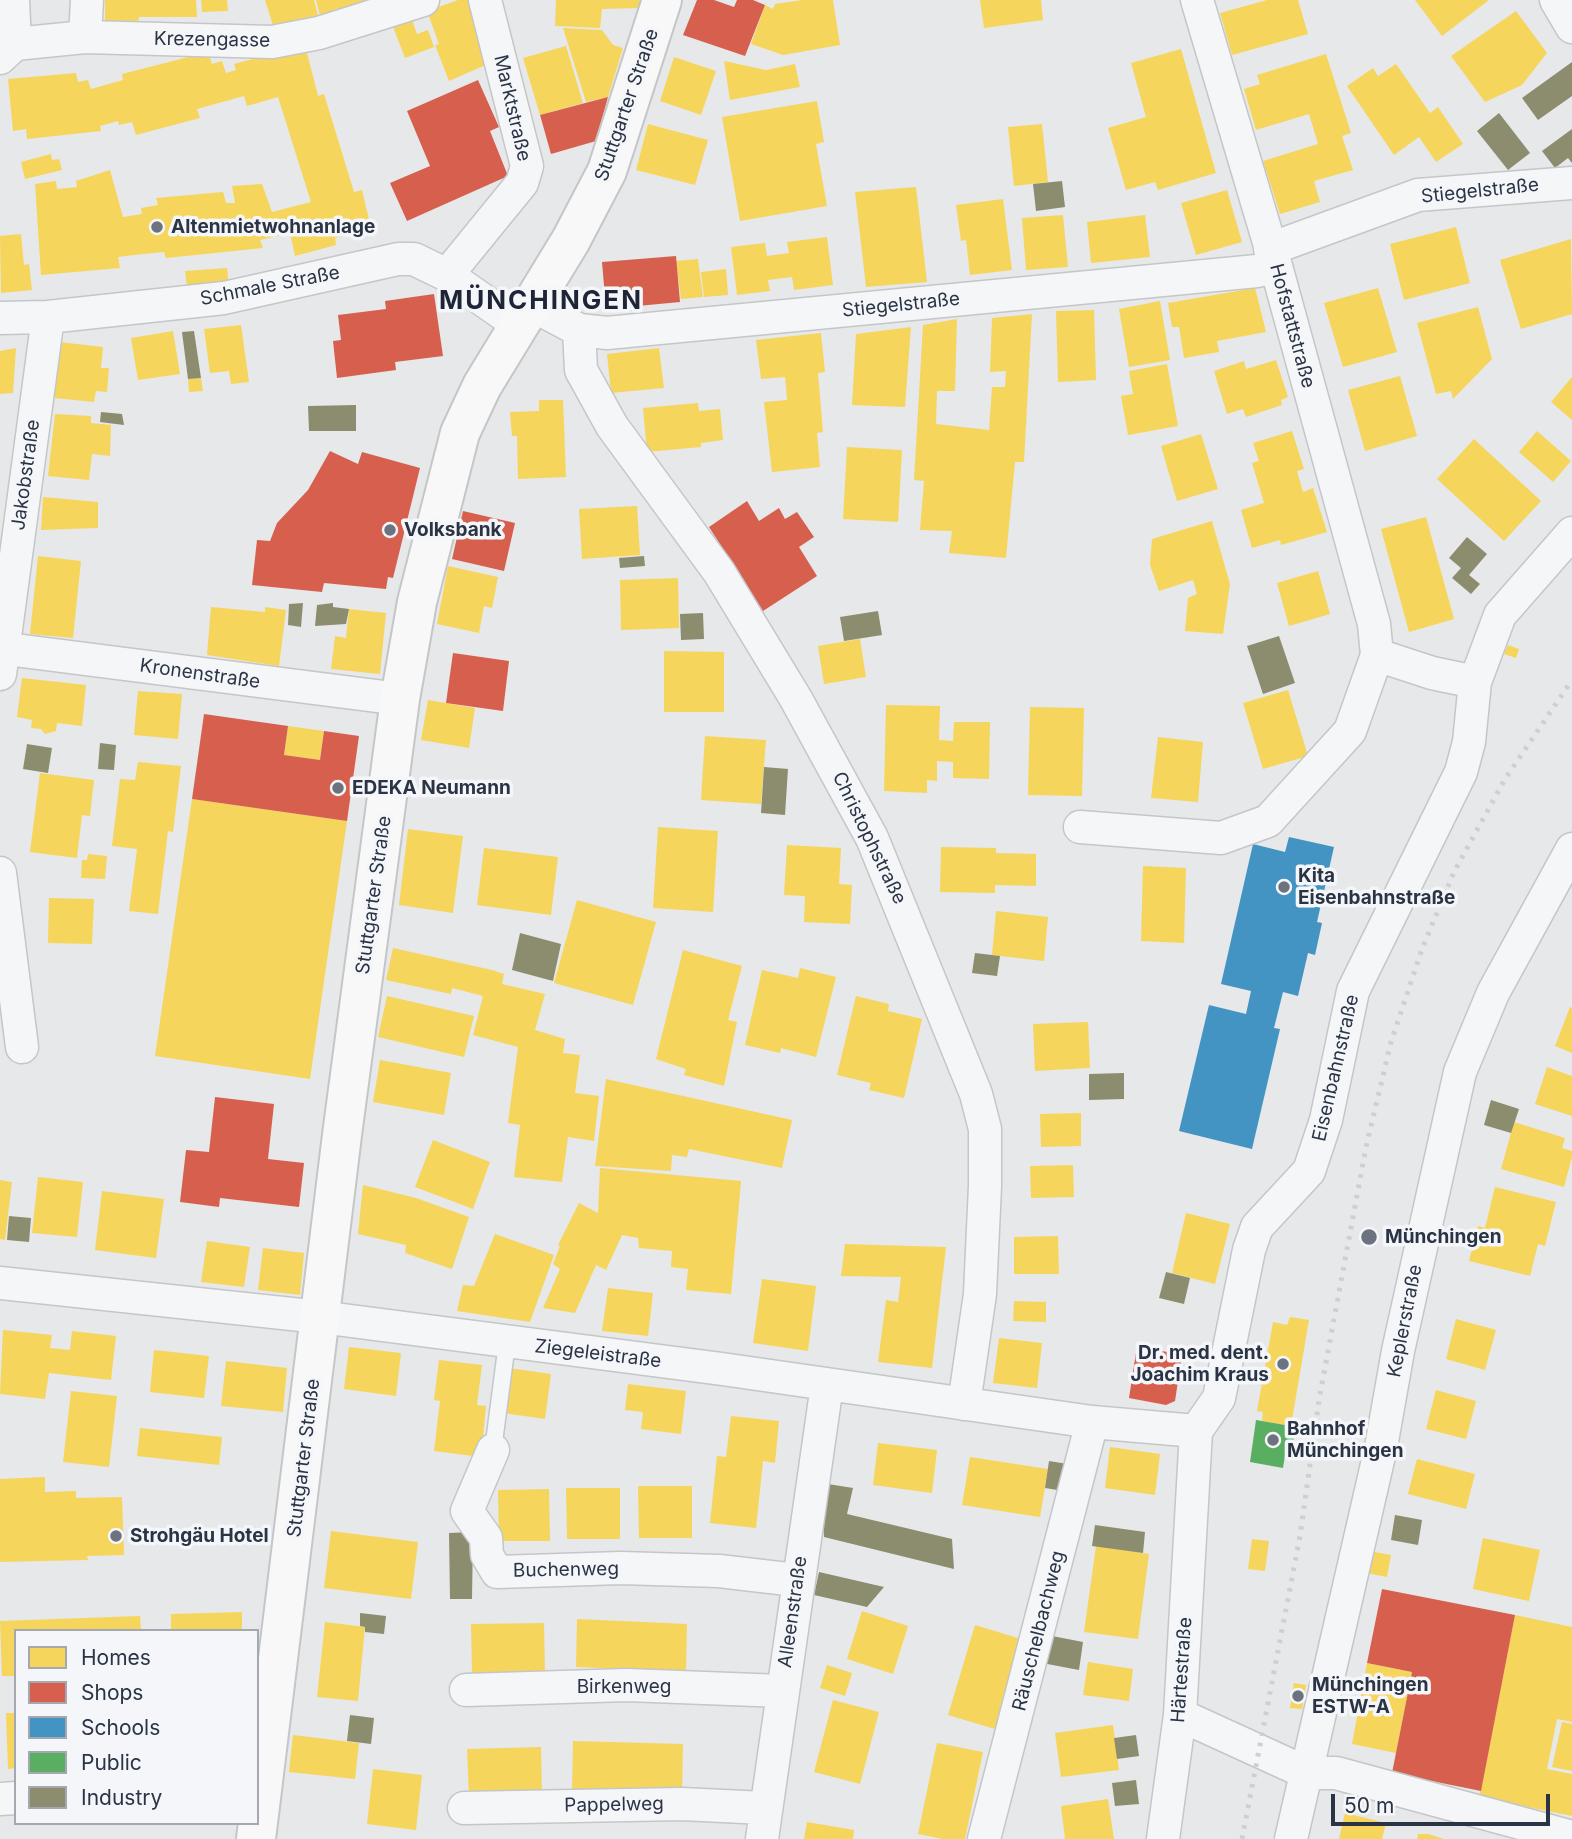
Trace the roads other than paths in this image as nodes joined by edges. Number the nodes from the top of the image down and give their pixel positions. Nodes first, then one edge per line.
1 (13, 0) edge
2 (87, 0) edge
3 (423, 0) edge
4 (485, 0) edge
5 (662, 0) edge
6 (1196, 0) edge
7 (1556, 0) edge
8 (1572, 27) edge
9 (85, 37) junction
10 (7, 51) edge
11 (1572, 183) edge
12 (1273, 257) junction
13 (447, 275) junction
14 (525, 315) junction
15 (48, 317) junction
16 (0, 318) edge
17 (579, 330) junction
18 (1572, 533) edge
19 (1377, 655) junction
20 (1, 657) edge
21 (1475, 682) junction
22 (400, 699) junction
23 (1080, 827) dead end
24 (1572, 849) edge
25 (0, 873) edge
26 (22, 1047) dead end
27 (0, 1283) edge
28 (320, 1317) junction
29 (507, 1343) junction
30 (827, 1385) junction
31 (964, 1404) junction
32 (1092, 1422) junction
33 (1196, 1431) junction
34 (494, 1450) joint
35 (796, 1580) junction
36 (466, 1690) dead end
37 (782, 1691) junction
38 (1180, 1715) junction
39 (1307, 1773) junction
40 (260, 1788) edge
41 (464, 1808) dead end
42 (763, 1824) edge
43 (1572, 1837) edge
44 (984, 1839) edge
45 (1163, 1839) edge
46 (1291, 1839) edge

1 - 10 street
2 - 9 street
3 - 9 street, Krezengasse
4 - 13 street, Marktstraße
5 - 14 street, Stuttgarter Straße
6 - 12 street, Hofstattstraße
7 - 8 street
9 - 10 street, Krezengasse
11 - 12 street, Stiegelstraße
12 - 17 street, Stiegelstraße
12 - 19 street, Hofstattstraße
13 - 14 street, Schmale Straße
13 - 15 street, Schmale Straße
14 - 17 street, Stiegelstraße
14 - 22 street, Stuttgarter Straße
15 - 16 street, Schmale Straße
15 - 20 street, Jakobstraße
17 - 31 street, Christophstraße
18 - 21 street, Eisenbahnstraße
19 - 21 street
19 - 23 street, Hofstattstraße
20 - 22 street, Kronenstraße
21 - 33 street, Eisenbahnstraße
22 - 28 street, Stuttgarter Straße
24 - 39 street, Keplerstraße
25 - 26 street
27 - 28 street, Ziegeleistraße
28 - 29 street, Ziegeleistraße
28 - 40 street, Stuttgarter Straße
29 - 30 street, Ziegeleistraße
29 - 34 lane, Buchenweg
30 - 31 street, Ziegeleistraße
30 - 35 street, Alleenstraße
31 - 32 street, Ziegeleistraße
32 - 33 street, Ziegeleistraße
32 - 44 street, Räuschelbachweg
33 - 38 street, Härtestraße
34 - 35 street, Buchenweg
35 - 37 street, Alleenstraße
36 - 37 street, Birkenweg
37 - 42 street, Alleenstraße
38 - 39 street
38 - 45 street, Härtestraße
39 - 43 street
39 - 46 street, Keplerstraße
41 - 42 street, Pappelweg

